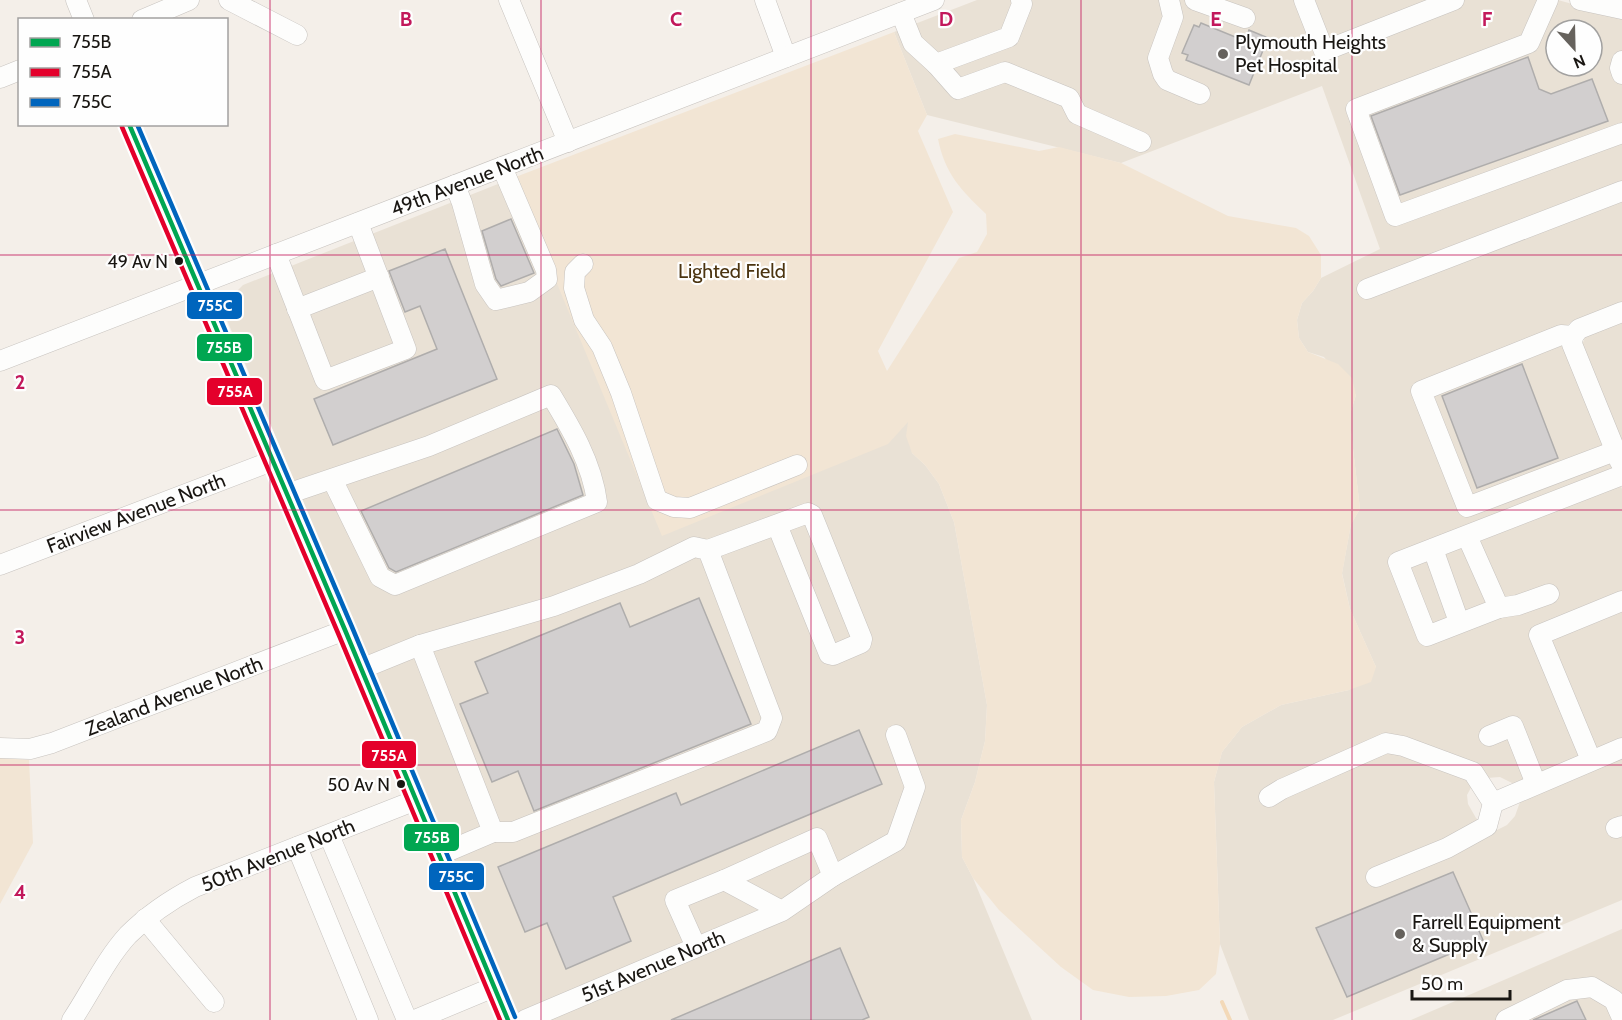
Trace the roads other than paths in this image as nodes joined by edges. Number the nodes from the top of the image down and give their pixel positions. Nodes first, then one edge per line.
1 (76, 0) edge
2 (189, 0) edge
3 (229, 0) edge
4 (509, 0) edge
5 (765, 0) edge
6 (934, 0) edge
7 (1021, 0) edge
8 (1194, 0) edge
9 (1304, 0) edge
10 (1454, 0) edge
11 (1548, 0) edge
12 (1580, 0) edge
13 (1170, 2) edge
14 (1622, 9) edge
15 (901, 13) junction
16 (83, 18) edge
17 (147, 18) edge
18 (1245, 18) dead end
19 (297, 35) dead end
20 (1009, 37) junction
21 (786, 57) junction
22 (1622, 61) edge
23 (936, 64) junction
24 (18, 71) edge
25 (1005, 72) junction
26 (1622, 74) edge
27 (0, 78) edge
28 (1200, 94) dead end
29 (130, 126) edge
30 (1622, 133) edge
31 (568, 142) junction
32 (1141, 142) dead end
33 (502, 167) junction
34 (454, 185) junction
35 (1622, 191) edge
36 (358, 223) junction
37 (276, 254) junction
38 (583, 264) dead end
39 (379, 277) junction
40 (199, 284) junction
41 (1367, 289) dead end
42 (297, 309) junction
43 (1622, 312) edge
44 (1573, 336) junction
45 (0, 359) edge
46 (1619, 459) edge
47 (272, 461) junction
48 (797, 465) dead end
49 (1622, 475) edge
50 (332, 479) junction
51 (287, 495) junction
52 (777, 525) junction
53 (1467, 536) junction
54 (1433, 549) junction
55 (708, 550) junction
56 (0, 566) edge
57 (1549, 594) dead end
58 (1622, 601) edge
59 (1499, 608) junction
60 (1459, 622) junction
61 (345, 630) junction
62 (420, 645) junction
63 (361, 669) junction
64 (896, 735) dead end
65 (1489, 736) dead end
66 (0, 748) edge
67 (1622, 748) edge
68 (1591, 760) junction
69 (1536, 784) junction
70 (1269, 797) dead end
71 (416, 800) junction
72 (1493, 803) junction
73 (493, 832) junction
74 (329, 835) junction
75 (297, 847) junction
76 (439, 855) junction
77 (833, 876) junction
78 (1376, 877) dead end
79 (724, 880) junction
80 (782, 911) junction
81 (145, 919) junction
82 (696, 947) junction
83 (494, 987) junction
84 (214, 1002) dead end
85 (1622, 1018) edge
86 (72, 1020) edge
87 (368, 1020) edge
88 (407, 1020) edge
89 (415, 1020) edge
90 (508, 1020) edge
91 (525, 1020) edge
92 (1506, 1020) edge

1 - 16 street
2 - 17 street
3 - 19 street
4 - 31 street
5 - 21 street
6 - 15 street, 49th Avenue North
7 - 20 street
8 - 13 street
8 - 18 street
9 - 10 street
11 - 30 street
12 - 14 street
13 - 28 street
15 - 21 street, 49th Avenue North
15 - 23 street
20 - 23 street
20 - 25 street
21 - 31 street, 49th Avenue North
22 - 26 street
23 - 25 street
24 - 27 street
25 - 32 street
29 - 40 street
31 - 33 street, 49th Avenue North
33 - 34 street, 49th Avenue North
33 - 34 street
34 - 36 street, 49th Avenue North
35 - 41 street
36 - 37 street, 49th Avenue North
36 - 39 street
37 - 40 street, 49th Avenue North
37 - 42 street
38 - 48 street
39 - 42 street
39 - 42 street
40 - 45 street, 49th Avenue North
40 - 47 street
43 - 44 street
44 - 46 street
44 - 46 street
47 - 51 street
47 - 56 street, Fairview Avenue North
49 - 53 street
50 - 50 street
50 - 51 street
51 - 61 street
52 - 52 street
52 - 55 street
53 - 54 street
53 - 59 street
54 - 60 street
54 - 60 street
55 - 62 street
55 - 73 street
57 - 59 street
58 - 68 street
59 - 60 street
61 - 63 street
61 - 66 street, Zealand Avenue North
62 - 63 street
62 - 73 street
63 - 71 street
64 - 77 street, 51st Avenue North
65 - 69 street
67 - 68 street
68 - 69 street
69 - 72 street
70 - 72 street
71 - 74 street, 50th Avenue North
71 - 76 street
72 - 78 street
73 - 76 street
74 - 75 street, 50th Avenue North
74 - 88 street
75 - 81 street, 50th Avenue North
75 - 87 street
76 - 83 street
77 - 79 street
77 - 80 street, 51st Avenue North
79 - 80 street
79 - 82 street
80 - 82 street, 51st Avenue North
81 - 84 street
81 - 86 street, 50th Avenue North
82 - 91 street, 51st Avenue North
83 - 89 street
83 - 90 street
85 - 92 street

